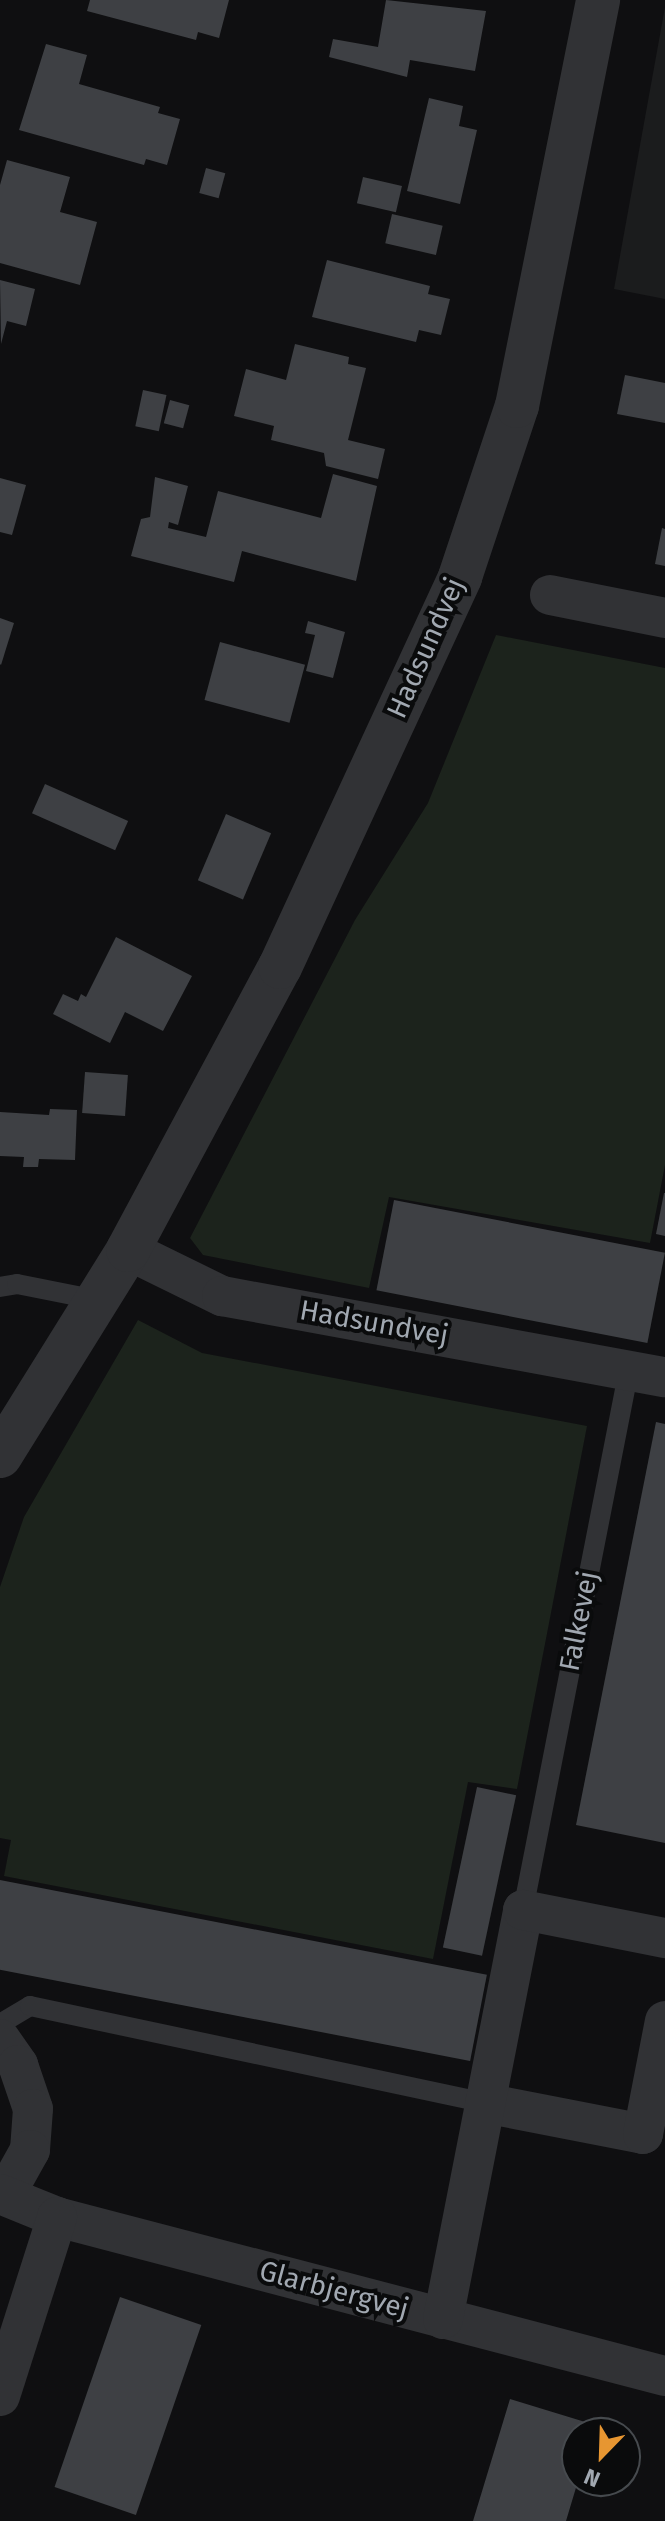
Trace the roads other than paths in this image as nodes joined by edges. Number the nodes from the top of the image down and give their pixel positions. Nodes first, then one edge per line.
1 (598, 0) edge
2 (550, 595) dead end
3 (665, 618) edge
4 (128, 1250) junction
5 (0, 1287) edge
6 (97, 1300) junction
7 (647, 1373) edge
8 (0, 1456) edge
9 (523, 1910) junction
10 (665, 1938) edge
11 (665, 2021) edge
12 (0, 2024) edge
13 (0, 2039) edge
14 (485, 2103) junction
15 (2, 2194) edge
16 (57, 2217) junction
17 (443, 2319) junction
18 (665, 2376) edge
19 (0, 2396) edge

1 - 4 street, Hadsundvej
2 - 3 street
4 - 6 street, Hadsundvej
4 - 7 street, Hadsundvej
5 - 6 lane
6 - 8 street, Hadsundvej
7 - 9 lane, Falkevej
9 - 10 street
9 - 14 street, Falkevej
11 - 14 street
12 - 14 lane
13 - 15 street, Glarbjergvej
14 - 17 street, Falkevej
15 - 16 street, Glarbjergvej
16 - 17 street, Glarbjergvej
16 - 19 street
17 - 18 street, Glarbjergvej

